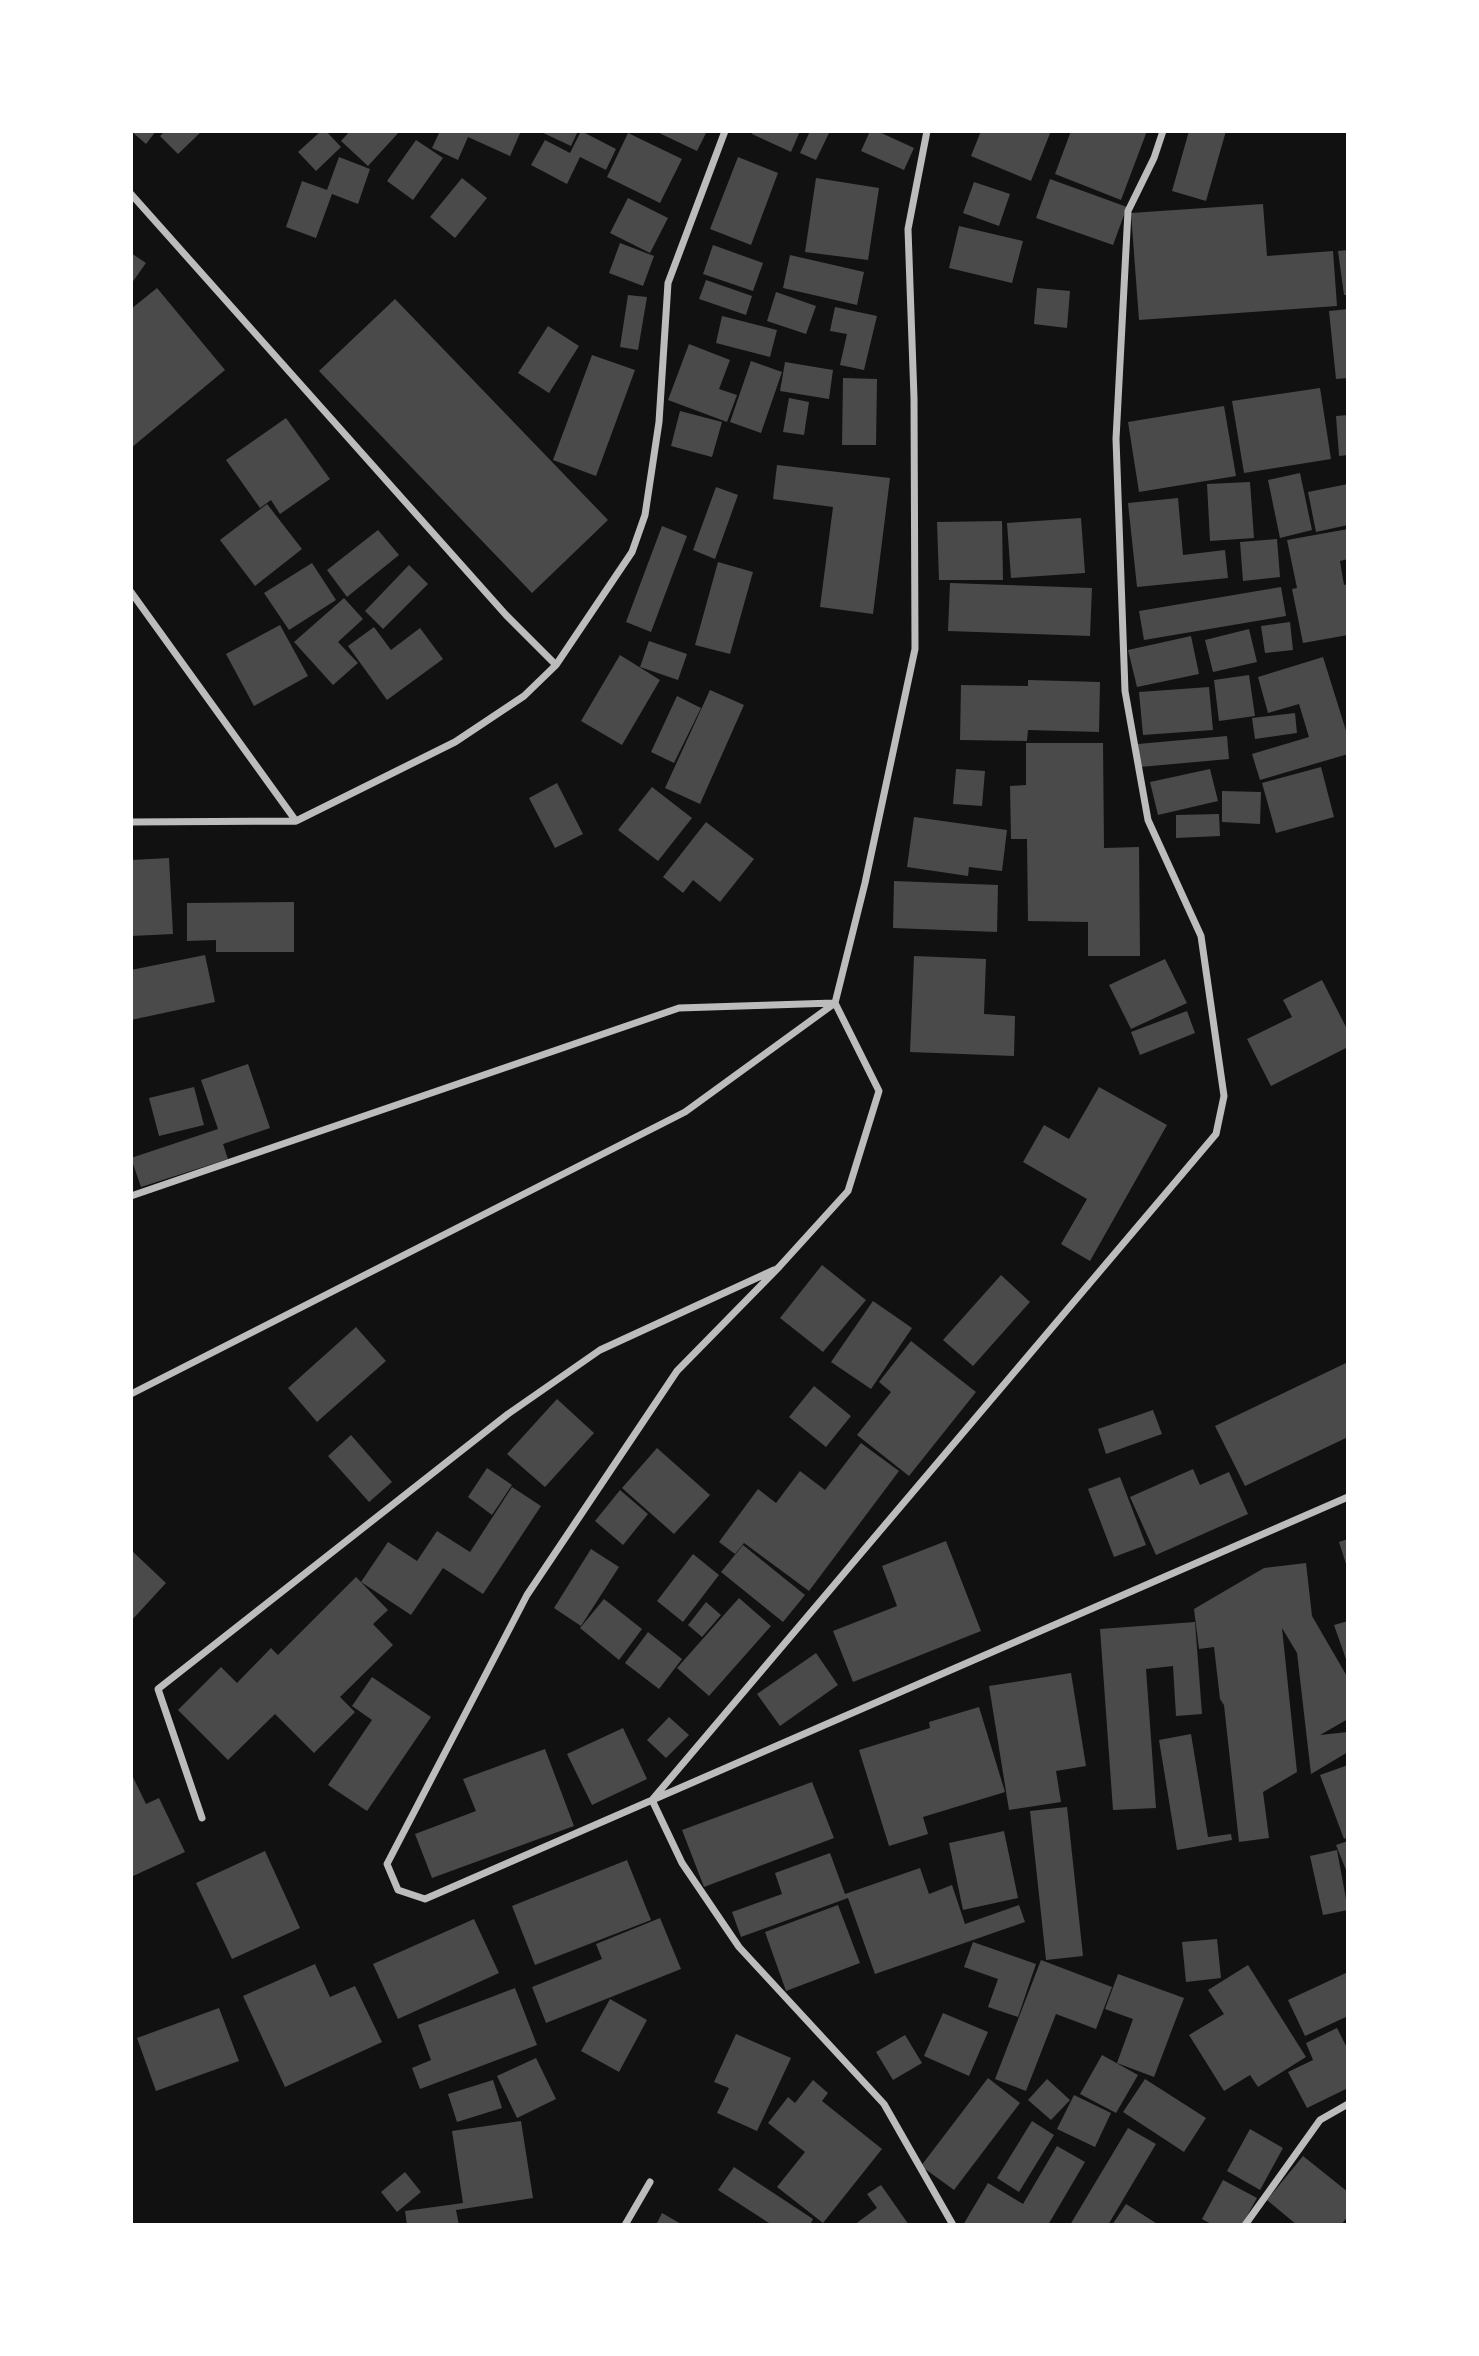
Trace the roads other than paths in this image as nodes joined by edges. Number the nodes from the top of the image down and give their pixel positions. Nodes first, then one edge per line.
1 (725, 131) edge
2 (927, 131) edge
3 (1163, 131) edge
4 (131, 194) edge
5 (131, 592) edge
6 (556, 665) junction
7 (296, 821) junction
8 (131, 822) edge
9 (835, 1003) junction
10 (131, 1196) edge
11 (779, 1268) junction
12 (131, 1394) edge
13 (1348, 1497) edge
14 (652, 1800) junction
15 (202, 1818) dead end
16 (1348, 2104) edge
17 (650, 2182) dead end
18 (625, 2225) edge
19 (953, 2225) edge
20 (1245, 2225) edge

1 - 6 street
2 - 9 street
3 - 14 street
4 - 6 street
5 - 7 street
6 - 7 street
7 - 8 street
9 - 10 street
9 - 11 street
9 - 12 street
11 - 14 street
11 - 15 street
13 - 14 street
14 - 19 street
16 - 20 street
17 - 18 street

